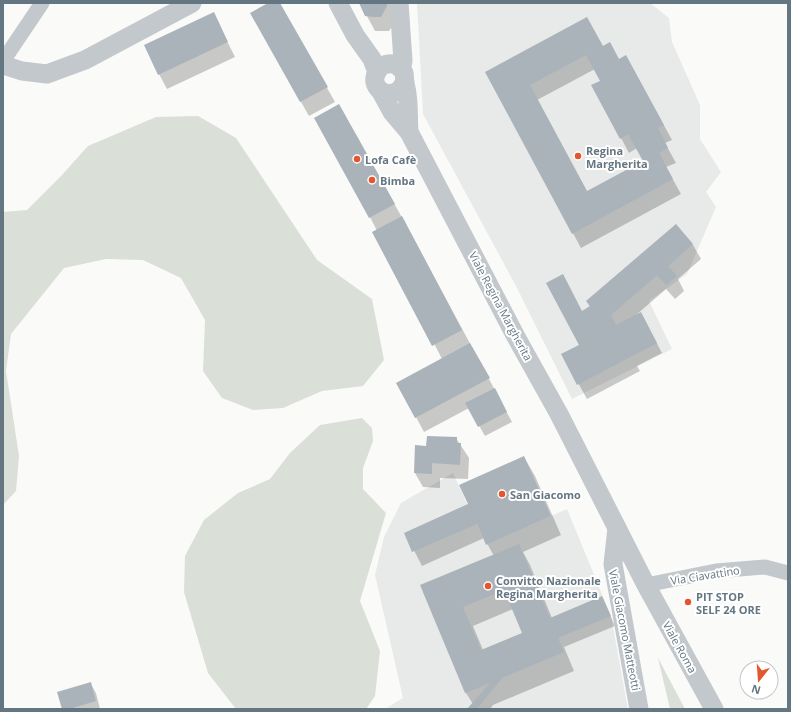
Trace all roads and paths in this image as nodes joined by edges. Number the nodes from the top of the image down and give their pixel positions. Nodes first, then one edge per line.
1 (42, 3) edge
2 (192, 3) edge
3 (338, 3) edge
4 (399, 3) edge
5 (3, 60) edge
6 (3, 65) edge
7 (390, 76) junction
8 (409, 132) junction
9 (617, 528) junction
10 (788, 573) edge
11 (646, 584) junction
12 (639, 709) edge
13 (714, 709) edge

1 - 5 street
2 - 6 street
3 - 7 street, Viale Regina Margherita
4 - 7 street
7 - 8 street, Viale Regina Margherita
7 - 8 street, Viale Regina Margherita
8 - 9 street, Viale Regina Margherita
9 - 11 street, Viale Roma
9 - 12 street, Viale Giacomo Matteotti
10 - 11 street, Via Ciavattino
11 - 13 street, Viale Roma

